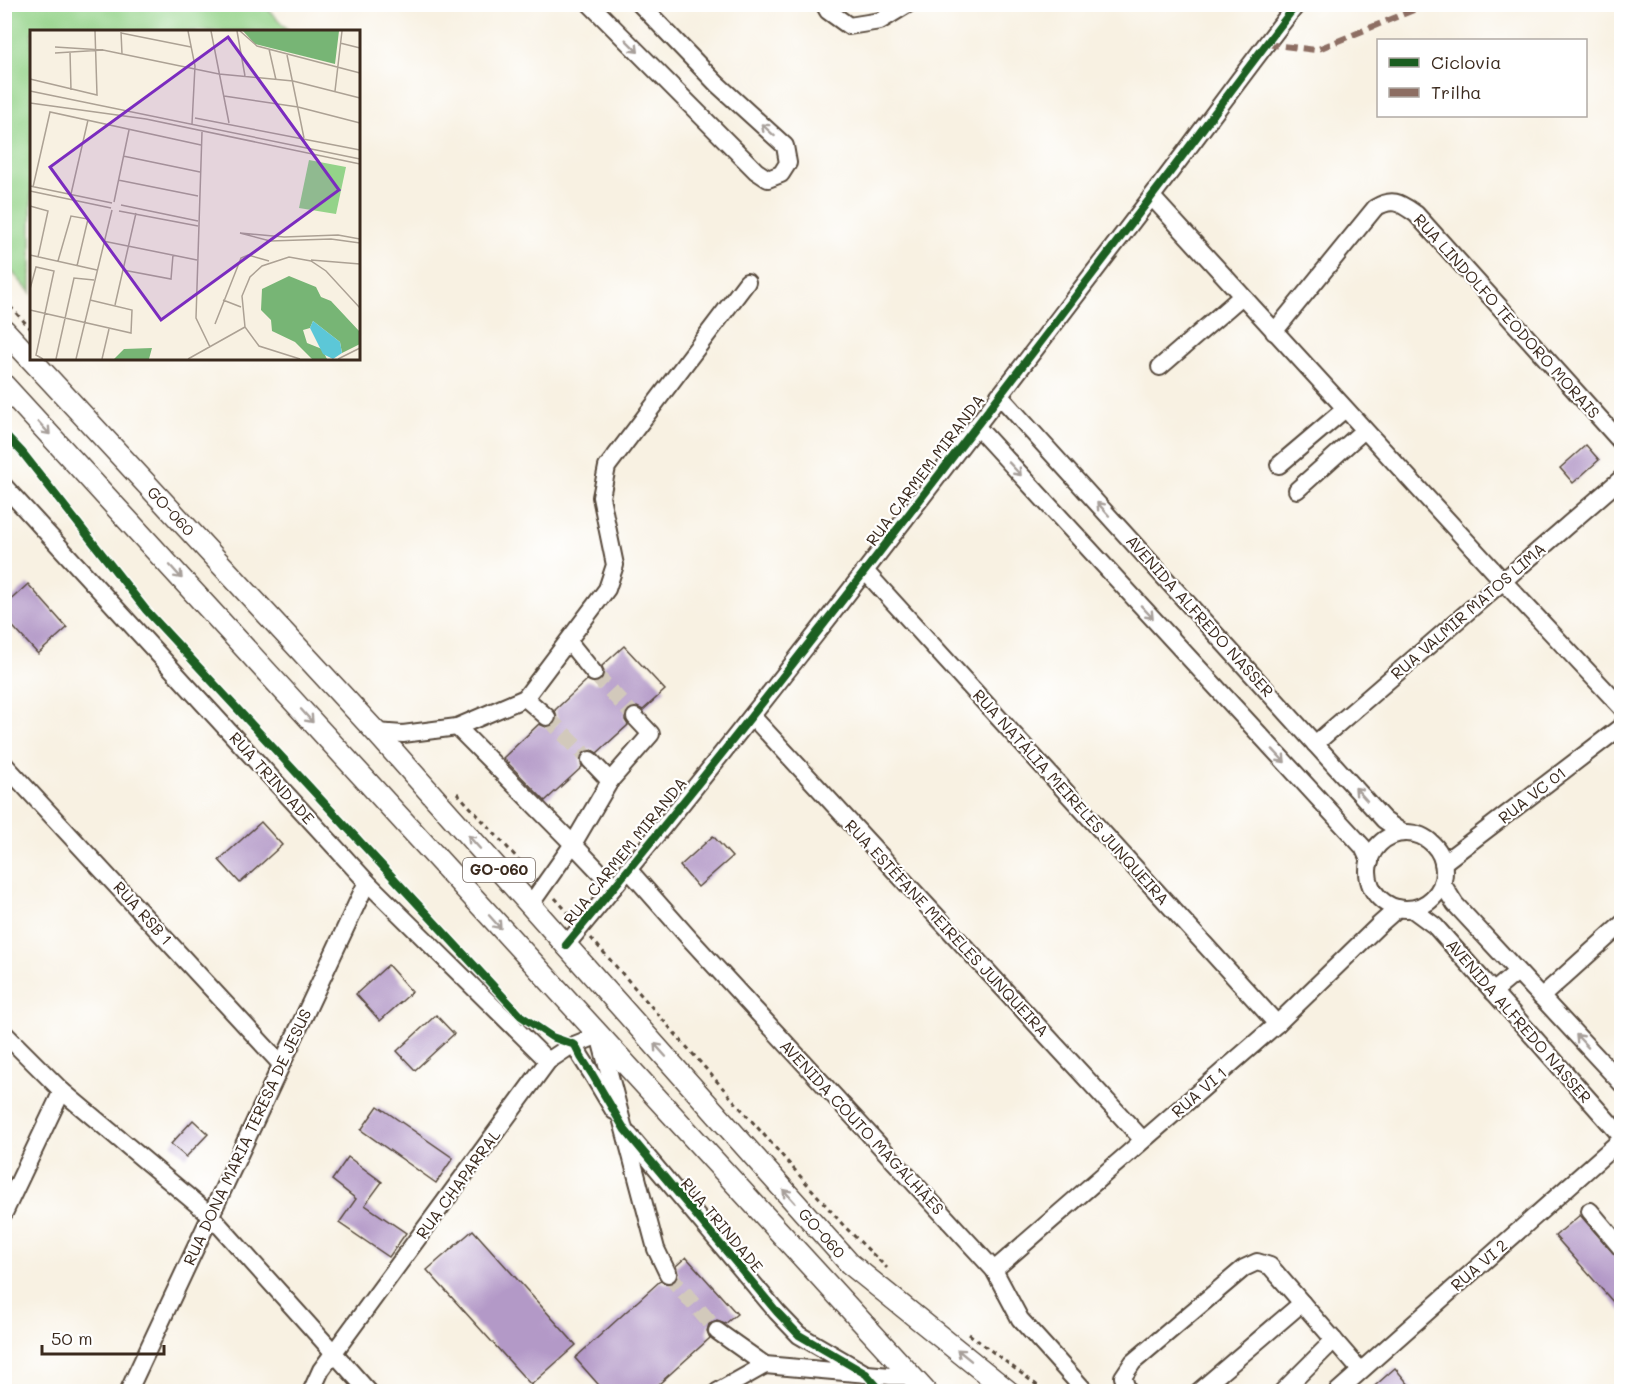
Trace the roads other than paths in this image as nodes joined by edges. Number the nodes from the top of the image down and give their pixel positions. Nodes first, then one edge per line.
1 (591, 4) edge
2 (640, 4) edge
3 (824, 4) edge
4 (908, 4) edge
5 (1297, 4) edge
6 (1152, 197) junction
7 (747, 282) dead end
8 (1242, 296) junction
9 (4, 330) edge
10 (1274, 332) junction
11 (30, 358) edge
12 (32, 360) edge
13 (1160, 368) dead end
14 (4, 385) edge
15 (999, 395) junction
16 (1345, 409) junction
17 (976, 426) junction
18 (1364, 430) junction
19 (1622, 443) edge
20 (1279, 465) dead end
21 (1622, 478) edge
22 (4, 486) edge
23 (1297, 490) dead end
24 (865, 571) junction
25 (1503, 581) junction
26 (569, 642) junction
27 (594, 673) tunnel mouth
28 (525, 698) junction
29 (1622, 708) edge
30 (752, 716) junction
31 (547, 717) tunnel mouth
32 (635, 717) tunnel mouth
33 (1622, 726) edge
34 (457, 727) junction
35 (376, 732) junction
36 (1315, 744) junction
37 (590, 760) tunnel mouth
38 (4, 764) edge
39 (610, 781) junction
40 (1403, 833) junction
41 (573, 844) junction
42 (1370, 862) junction
43 (1443, 864) junction
44 (628, 869) junction
45 (367, 882) junction
46 (1442, 884) junction
47 (614, 887) junction
48 (530, 905) junction
49 (1405, 909) junction
50 (1622, 924) edge
51 (566, 945) junction
52 (1518, 972) junction
53 (1493, 992) junction
54 (1541, 997) junction
55 (1277, 1024) junction
56 (4, 1032) edge
57 (599, 1035) junction
58 (574, 1045) junction
59 (548, 1061) junction
60 (281, 1064) junction
61 (1622, 1084) edge
62 (62, 1091) junction
63 (625, 1130) junction
64 (1622, 1138) edge
65 (1143, 1140) junction
66 (1590, 1211) dead end
67 (4, 1213) edge
68 (210, 1215) junction
69 (1622, 1249) edge
70 (994, 1270) junction
71 (668, 1274) tunnel mouth
72 (1302, 1303) junction
73 (717, 1331) tunnel mouth
74 (1334, 1340) junction
75 (334, 1353) junction
76 (765, 1365) junction
77 (1360, 1370) junction
78 (866, 1374) junction
79 (919, 1384) edge
80 (128, 1392) edge
81 (311, 1392) edge
82 (369, 1392) edge
83 (717, 1392) edge
84 (1010, 1392) edge
85 (1086, 1392) edge
86 (1128, 1392) edge
87 (1198, 1392) edge
88 (1282, 1392) edge
89 (1337, 1392) edge

1 -> 2 street
3 - 4 street
5 - 6 street, RUA CARMEM MIRANDA
6 - 8 street
6 - 15 street, RUA CARMEM MIRANDA
7 - 26 street
8 - 10 street
8 - 13 street
9 - 11 main road, GO-060 / GO-060
10 - 16 street
10 - 19 street, RUA LINDOLFO TEODORO MORAIS
12 - 35 main road, GO-060 / GO-060
14 -> 57 main road, GO-060 / GO-060
15 - 17 street, RUA CARMEM MIRANDA
36 -> 15 street, AVENIDA ALFREDO NASSER
16 - 18 street
16 - 20 street
17 - 24 street, RUA CARMEM MIRANDA
17 -> 42 street
18 - 23 street
18 - 25 street
21 - 25 street, RUA VALMIR MATOS LIMA
22 - 45 street, RUA TRINDADE
24 - 30 street, RUA CARMEM MIRANDA
24 - 55 street, RUA NATÁLIA MEIRELES JUNQUEIRA
25 - 29 street
25 - 36 street, RUA VALMIR MATOS LIMA
26 - 27 street
26 - 28 street
28 - 31 street
28 - 34 street
30 - 44 street, RUA CARMEM MIRANDA
30 - 65 street, RUA ESTÉFANE MEIRELES JUNQUEIRA
32 - 39 street
33 - 43 street, RUA VC 01
34 - 35 street
34 - 41 street
48 -> 35 main road, GO-060 / GO-060
40 -> 36 street, AVENIDA ALFREDO NASSER
37 - 39 street
38 - 60 street, RUA RSB 1
39 - 41 street
40 - 42 street
40 - 43 street
41 - 47 street
41 - 48 street
42 - 49 street
43 - 46 street
44 - 47 street, RUA CARMEM MIRANDA
44 - 70 street, AVENIDA COUTO MAGALHÃES
45 - 59 street, RUA TRINDADE
45 - 60 street, RUA DONA MARIA TERESA DE JESUS
46 - 49 street
46 - 52 street, AVENIDA ALFREDO NASSER
47 - 51 street, RUA CARMEM MIRANDA
48 - 51 main road, GO-060 / GO-060
49 - 53 street, AVENIDA ALFREDO NASSER
49 - 55 street, RUA VI 1
50 - 54 street
84 -> 51 main road, GO-060 / GO-060
52 - 53 street
52 - 54 street, AVENIDA ALFREDO NASSER
53 - 64 street, AVENIDA ALFREDO NASSER
61 -> 54 street, AVENIDA ALFREDO NASSER
55 - 65 street, RUA VI 1
56 - 62 street
57 - 58 street, RUA CHAPARRAL
57 - 63 street
57 - 79 main road, GO-060 / GO-060
58 - 59 street, RUA CHAPARRAL
58 - 63 street, RUA TRINDADE
59 - 75 street, RUA CHAPARRAL
60 - 68 street, RUA DONA MARIA TERESA DE JESUS
62 - 67 street
62 - 68 street
63 - 71 street
63 - 78 street, RUA TRINDADE
64 - 77 street, RUA VI 2
65 - 70 street, RUA VI 1
66 - 69 street
68 - 75 street
68 - 80 street, RUA DONA MARIA TERESA DE JESUS
70 - 85 street, AVENIDA COUTO MAGALHÃES
72 - 74 street
72 - 86 street
72 - 87 street
73 - 76 street
74 - 77 street
74 - 88 street
75 - 81 street, RUA CHAPARRAL
75 - 82 street
76 - 78 street
76 - 83 street
77 - 89 street, RUA VI 2
78 - 79 street

